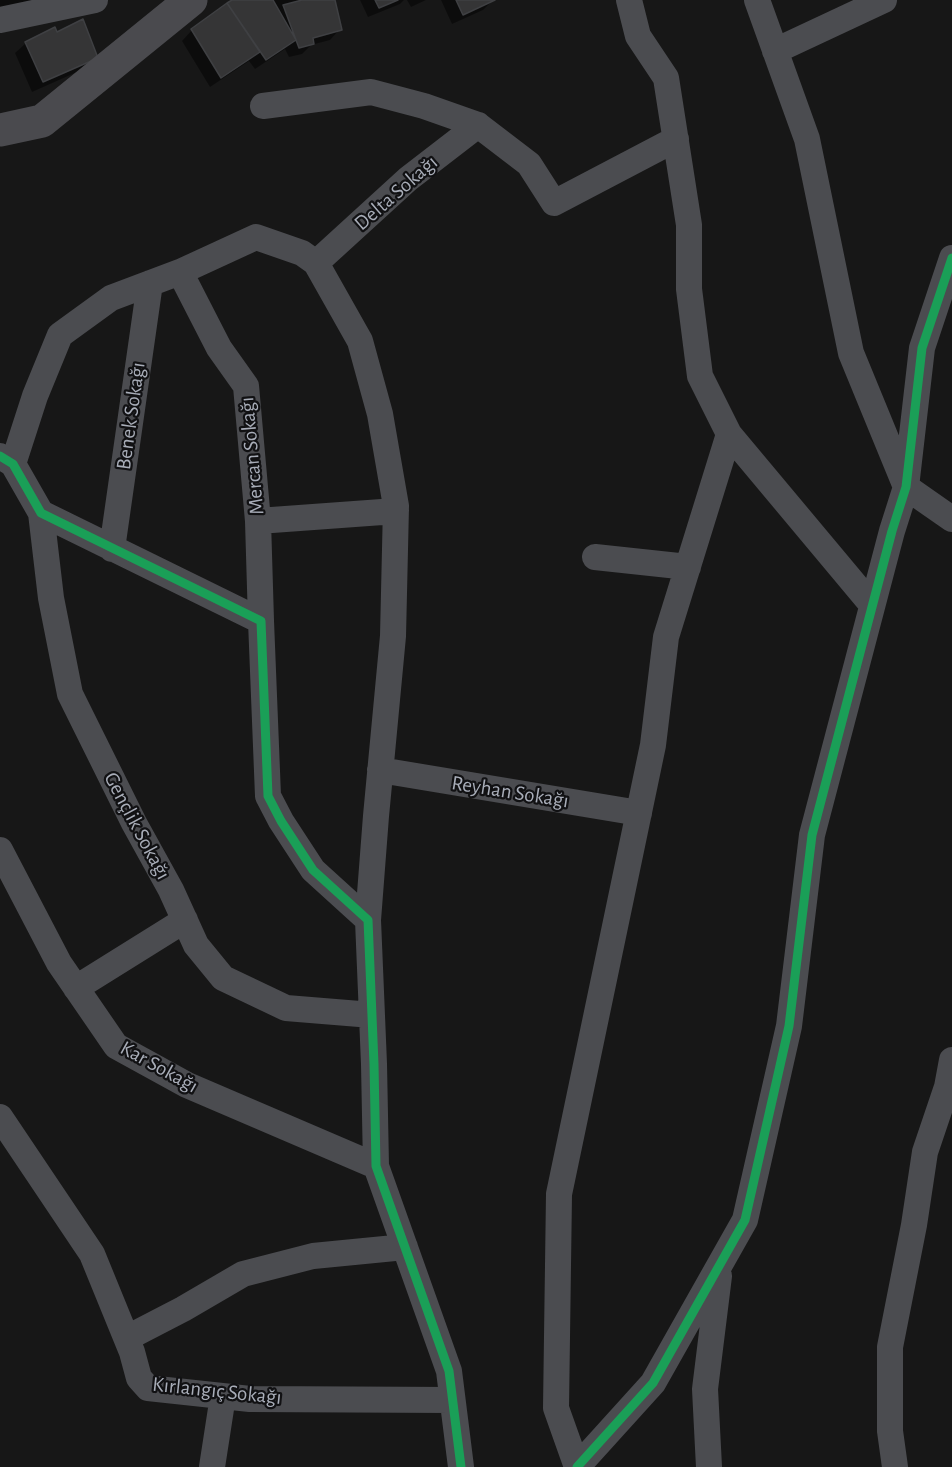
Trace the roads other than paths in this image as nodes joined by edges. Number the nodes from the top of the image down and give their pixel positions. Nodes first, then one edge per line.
1 (95, 0) edge
2 (190, 0) edge
3 (629, 0) edge
4 (757, 0) edge
5 (884, 0) edge
6 (0, 20) edge
7 (775, 51) junction
8 (263, 106) dead end
9 (478, 125) junction
10 (0, 130) edge
11 (676, 139) junction
12 (952, 258) edge
13 (316, 263) junction
14 (180, 272) junction
15 (150, 283) junction
16 (729, 434) junction
17 (7, 460) edge
18 (906, 487) junction
19 (396, 511) junction
20 (41, 513) junction
21 (952, 519) edge
22 (258, 521) junction
23 (112, 549) junction
24 (595, 557) dead end
25 (688, 567) junction
26 (872, 605) junction
27 (261, 621) junction
28 (380, 770) junction
29 (639, 813) junction
30 (0, 850) edge
31 (368, 920) junction
32 (185, 921) junction
33 (76, 988) junction
34 (372, 1015) junction
35 (952, 1060) edge
36 (0, 1117) edge
37 (376, 1166) junction
38 (405, 1247) junction
39 (720, 1264) junction
40 (127, 1338) junction
41 (223, 1396) junction
42 (452, 1400) junction
43 (212, 1467) edge
44 (461, 1467) edge
45 (577, 1467) edge
46 (709, 1467) edge
47 (895, 1467) edge

1 - 6 street
2 - 10 main road
3 - 11 street
4 - 7 street
5 - 7 street
7 - 18 street
8 - 9 street
9 - 11 street
9 - 13 street, Delta Sokağı
11 - 16 street
12 - 18 street
13 - 14 street
13 - 19 street
14 - 15 street
14 - 22 street, Mercan Sokağı
15 - 17 street
15 - 23 street, Benek Sokağı
16 - 25 street
16 - 26 street
17 - 20 street
18 - 21 street
18 - 26 street
19 - 22 street
19 - 28 street
20 - 23 street
20 - 32 street, Gençlik Sokağı
22 - 27 street, Mercan Sokağı
23 - 27 street
24 - 25 street
25 - 29 street
26 - 39 street
27 - 31 street, Mercan Sokağı
28 - 29 street, Reyhan Sokağı
28 - 31 street
29 - 45 street
30 - 33 street, Kar Sokağı
31 - 34 street
32 - 33 street
32 - 34 street, Gençlik Sokağı
33 - 37 street, Kar Sokağı
34 - 37 street
35 - 47 street
36 - 40 street, Kırlangıç Sokağı
37 - 38 street
38 - 40 street
38 - 42 street
39 - 45 street
39 - 46 street
40 - 41 street, Kırlangıç Sokağı
41 - 42 street, Kırlangıç Sokağı
41 - 43 street
42 - 44 street

